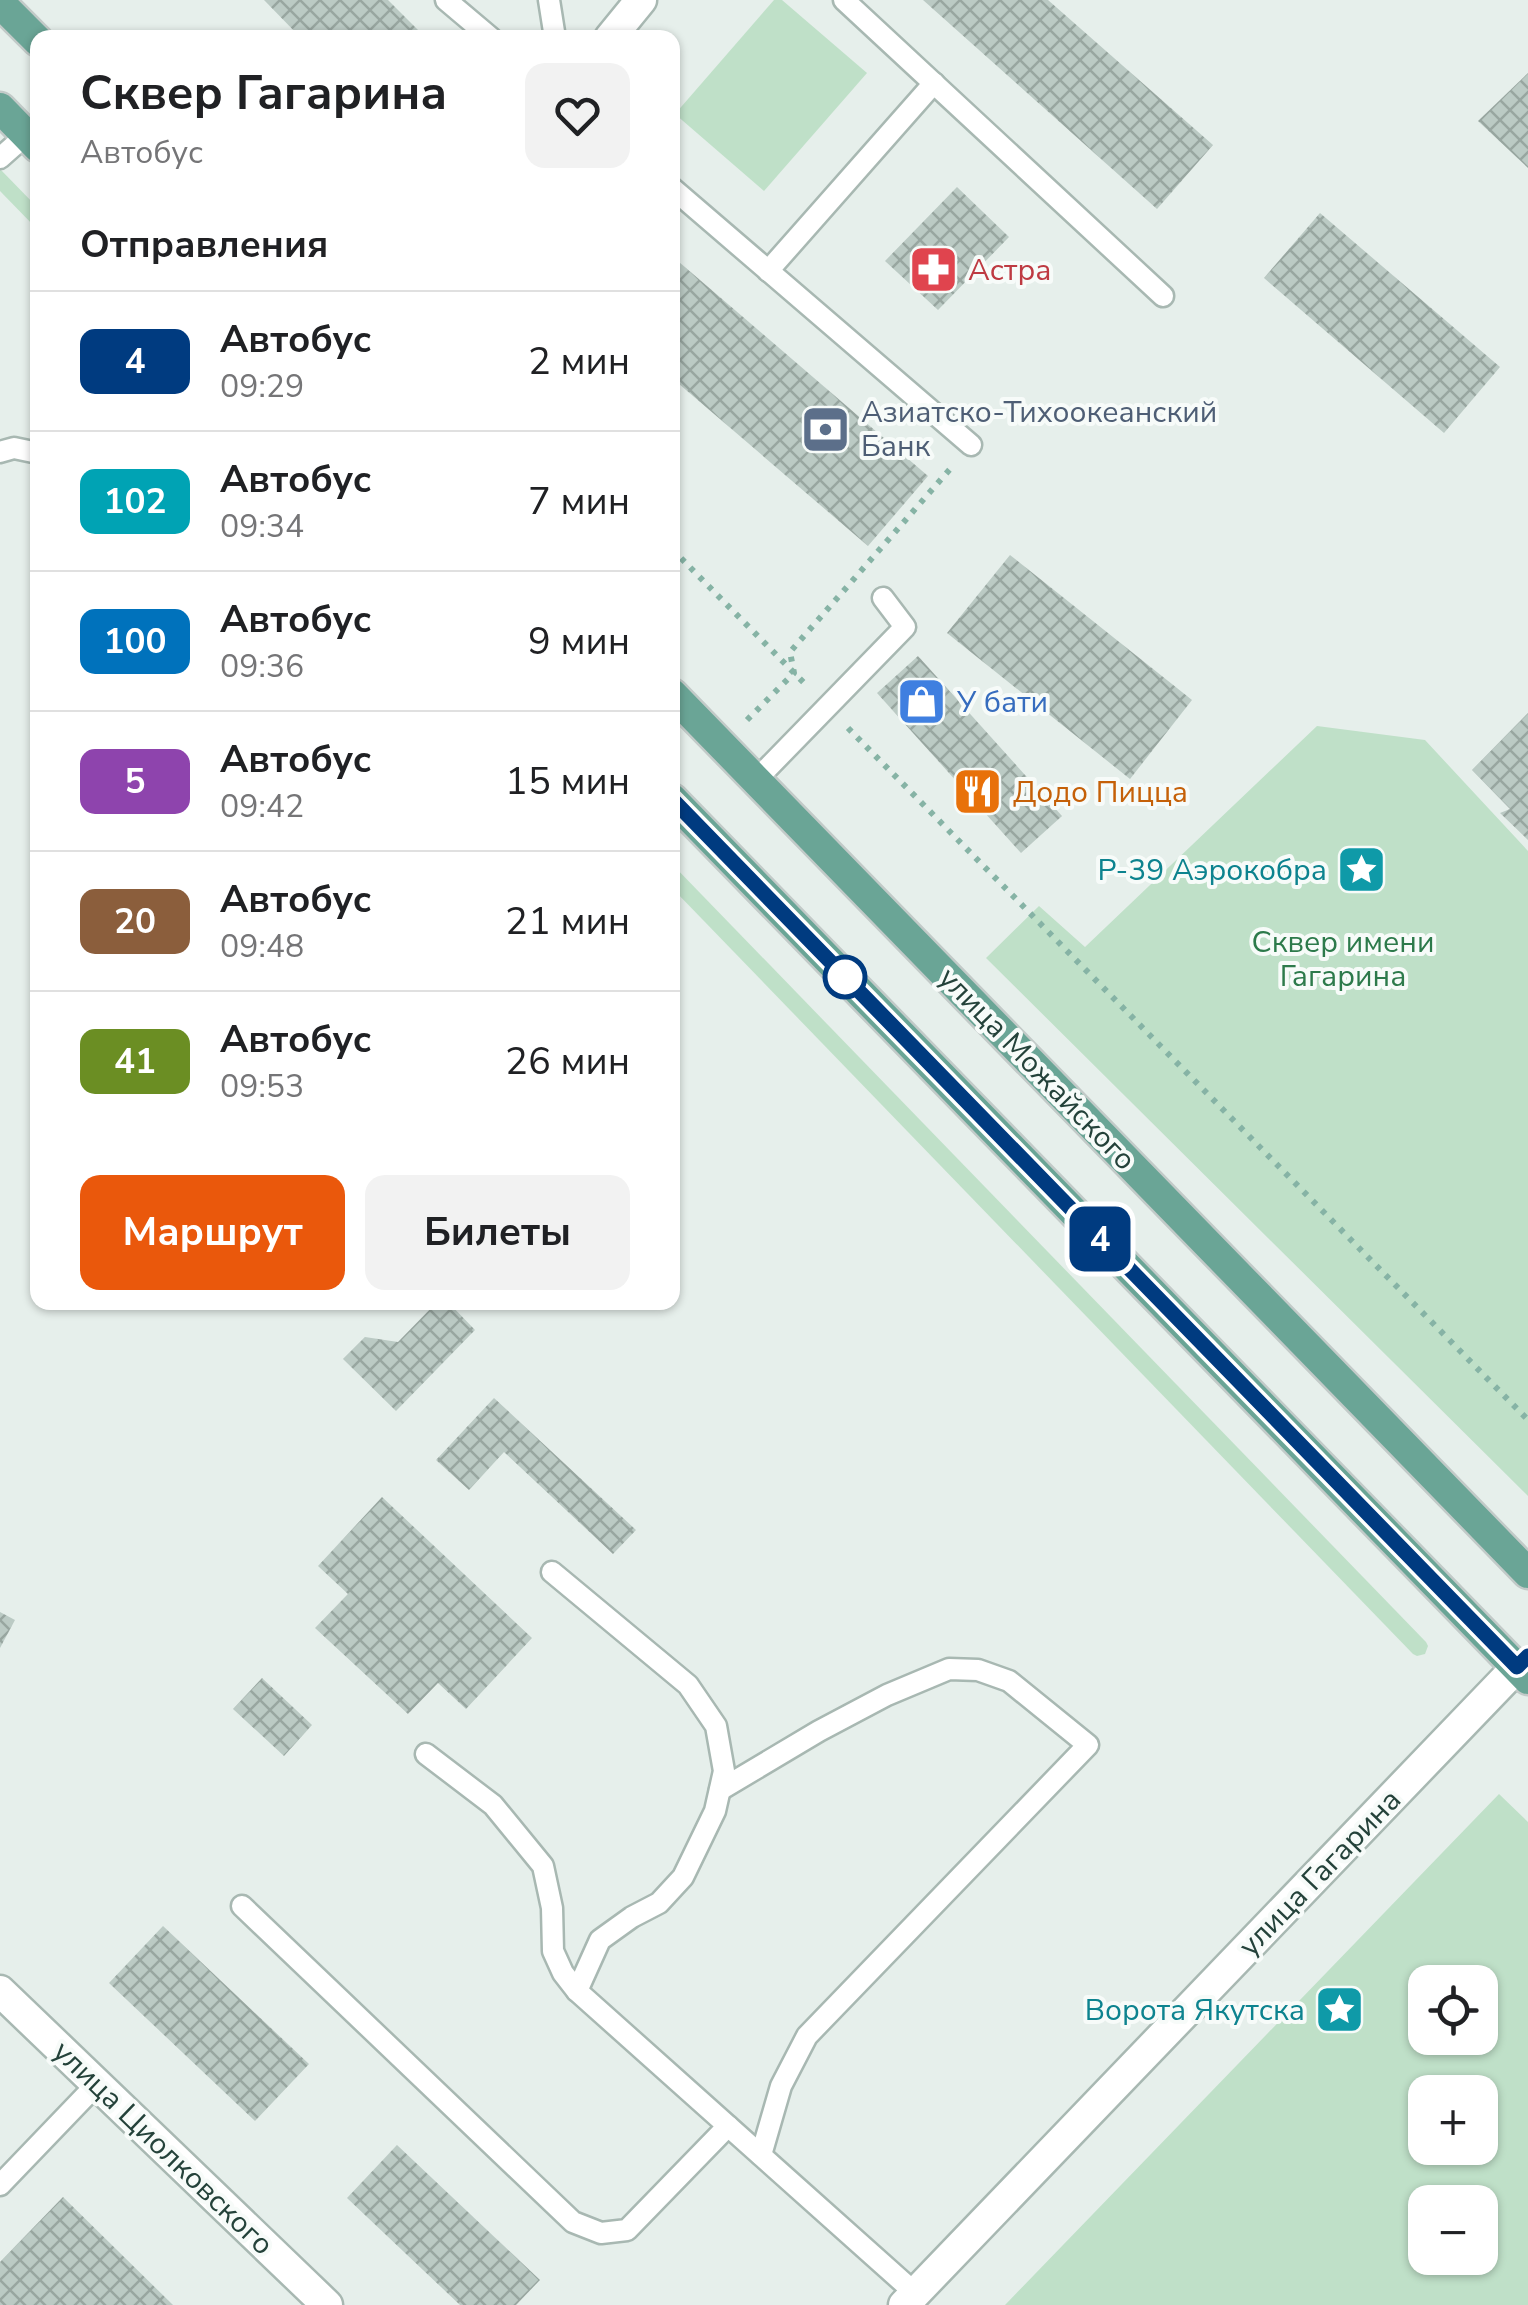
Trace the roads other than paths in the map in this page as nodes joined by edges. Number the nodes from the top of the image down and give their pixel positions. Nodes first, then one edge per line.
1 (446, 0) edge
2 (549, 0) edge
3 (641, 0) edge
4 (844, 0) edge
5 (0, 2) edge
6 (481, 30) edge
7 (554, 30) edge
8 (617, 30) edge
9 (30, 33) edge
10 (934, 83) junction
11 (0, 108) edge
12 (30, 139) edge
13 (30, 142) edge
14 (0, 158) edge
15 (680, 195) edge
16 (768, 272) junction
17 (1162, 296) dead end
18 (971, 445) road end
19 (30, 451) edge
20 (0, 452) edge
21 (883, 598) dead end
22 (680, 702) edge
23 (756, 780) junction
24 (680, 807) edge
25 (552, 1572) dead end
26 (1528, 1573) edge
27 (1524, 1667) edge
28 (426, 1754) dead end
29 (720, 1790) junction
30 (242, 1906) dead end
31 (577, 1990) junction
32 (0, 1991) edge
33 (96, 2085) junction
34 (728, 2126) junction
35 (761, 2155) junction
36 (0, 2185) edge
37 (909, 2299) edge
38 (328, 2305) edge

1 - 6 lane
2 - 7 lane
3 - 8 street
4 - 10 lane
5 - 9 main road
10 - 16 lane
10 - 17 lane
11 - 12 main road
13 - 14 lane
15 - 16 lane
16 - 18 lane
19 - 20 lane
21 - 23 lane
22 - 23 main road, улица Можайского
23 - 26 main road, улица Можайского
24 - 27 main road
25 - 29 lane
27 - 37 street, улица Гагарина
28 - 31 lane
29 - 31 lane
29 - 35 lane
30 - 34 lane
31 - 34 lane
32 - 33 street, улица Циолковского
33 - 36 lane
33 - 38 street, улица Циолковского
34 - 35 lane
35 - 37 lane

